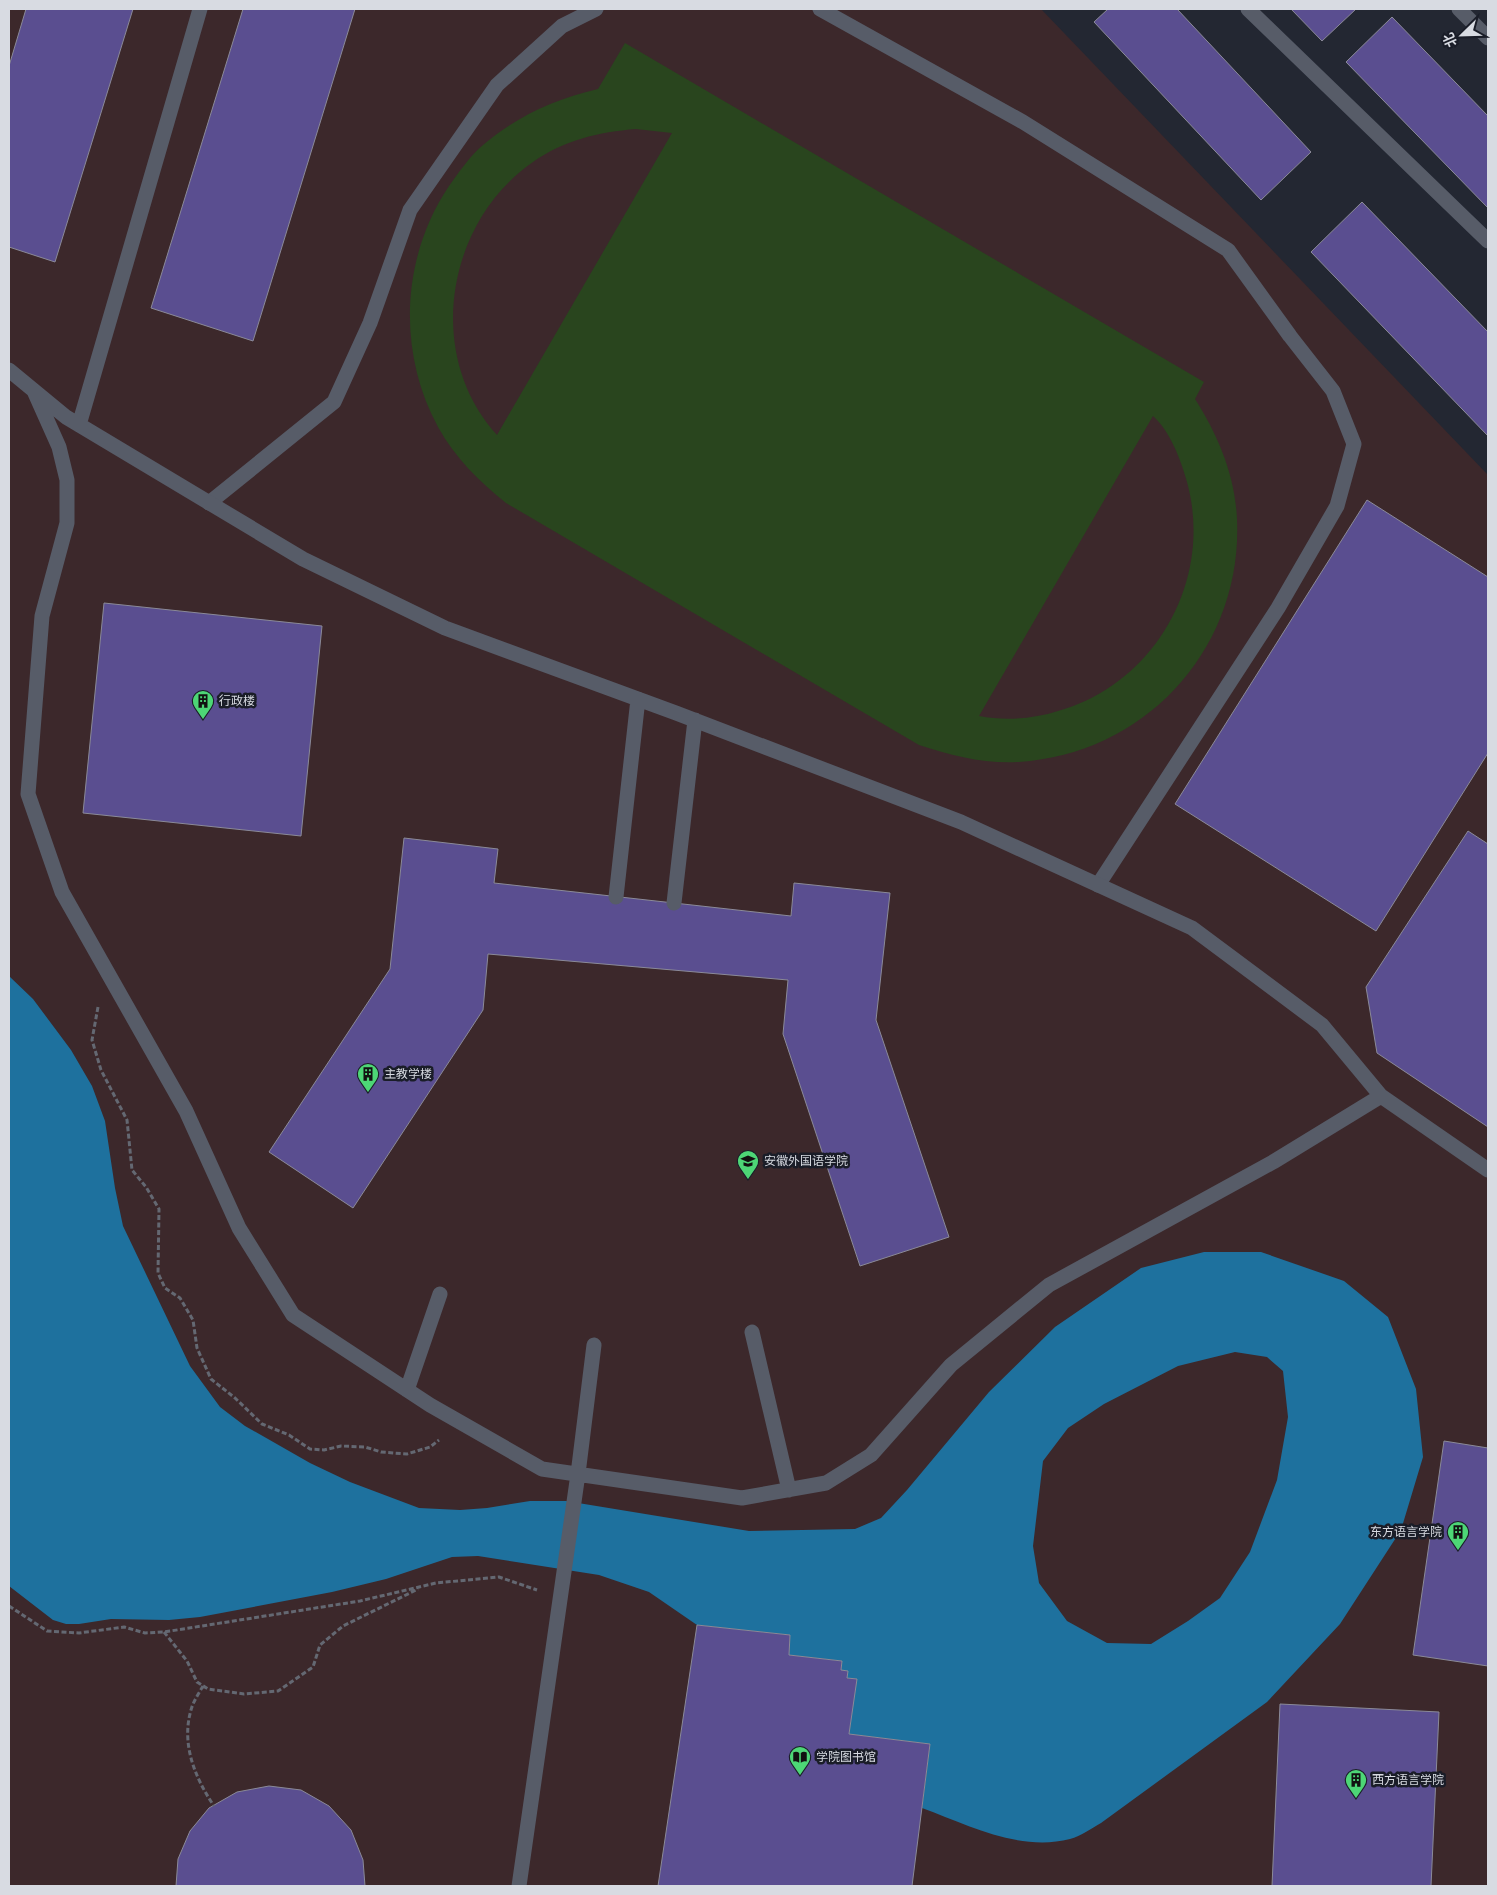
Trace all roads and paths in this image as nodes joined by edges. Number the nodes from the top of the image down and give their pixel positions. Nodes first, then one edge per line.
1 (200, 9) edge
2 (596, 9) edge
3 (820, 9) edge
4 (1248, 9) edge
5 (1459, 9) edge
6 (1488, 38) edge
7 (1488, 241) edge
8 (9, 370) edge
9 (34, 391) junction
10 (79, 425) junction
11 (209, 503) junction
12 (638, 700) junction
13 (695, 720) junction
14 (1098, 885) junction
15 (616, 897) dead end
16 (674, 903) dead end
17 (113, 982) junction
18 (1381, 1096) junction
19 (1488, 1170) edge
20 (440, 1294) dead end
21 (752, 1332) dead end
22 (594, 1344) dead end
23 (407, 1390) junction
24 (460, 1422) junction
25 (577, 1482) junction
26 (788, 1490) junction
27 (423, 1586) junction
28 (559, 1598) junction
29 (9, 1606) edge
30 (164, 1632) junction
31 (203, 1686) junction
32 (214, 1806) dead end
33 (519, 1886) edge

1 - 10 street
2 - 11 street
3 - 14 street
4 - 7 street
5 - 6 street
8 - 9 street
9 - 10 street
9 - 17 street
10 - 11 street
11 - 12 street
12 - 13 street
12 - 15 street
13 - 14 street
13 - 16 street
14 - 18 street
17 - 23 street
17 - 24 path
18 - 19 street
18 - 26 street
20 - 23 street
21 - 26 street
22 - 25 street
23 - 24 street
24 - 25 street
25 - 26 street
25 - 28 street
27 - 28 path
27 - 30 path
27 - 31 path
28 - 33 street
29 - 30 path
30 - 31 path
31 - 32 path

